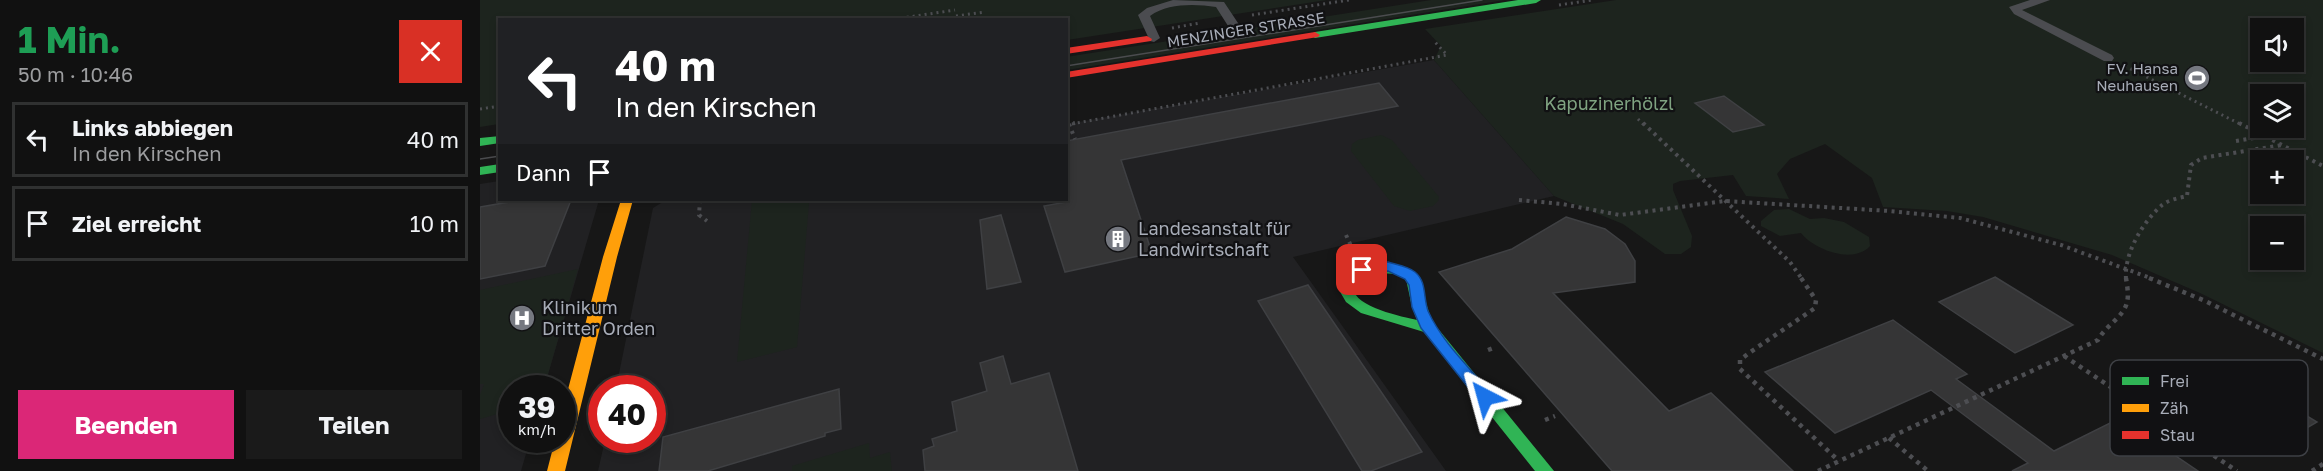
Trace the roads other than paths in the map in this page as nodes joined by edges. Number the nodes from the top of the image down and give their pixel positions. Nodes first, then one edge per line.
1 (1536, 0) edge
2 (2044, 0) edge
3 (1234, 26) dead end
4 (1160, 37) joint
5 (1068, 51) edge
6 (2108, 58) road end
7 (1068, 75) edge
8 (498, 139) edge
9 (480, 142) edge
10 (498, 168) edge
11 (480, 171) edge
12 (627, 201) edge
13 (1429, 328) junction
14 (556, 471) edge
15 (1545, 471) edge

1 - 7 street, MENZINGER STRASSE
2 - 6 lane
3 - 4 lane
4 - 5 street, MENZINGER STRASSE
8 - 9 street
10 - 11 street
12 - 14 street
13 - 13 street
13 - 15 street

